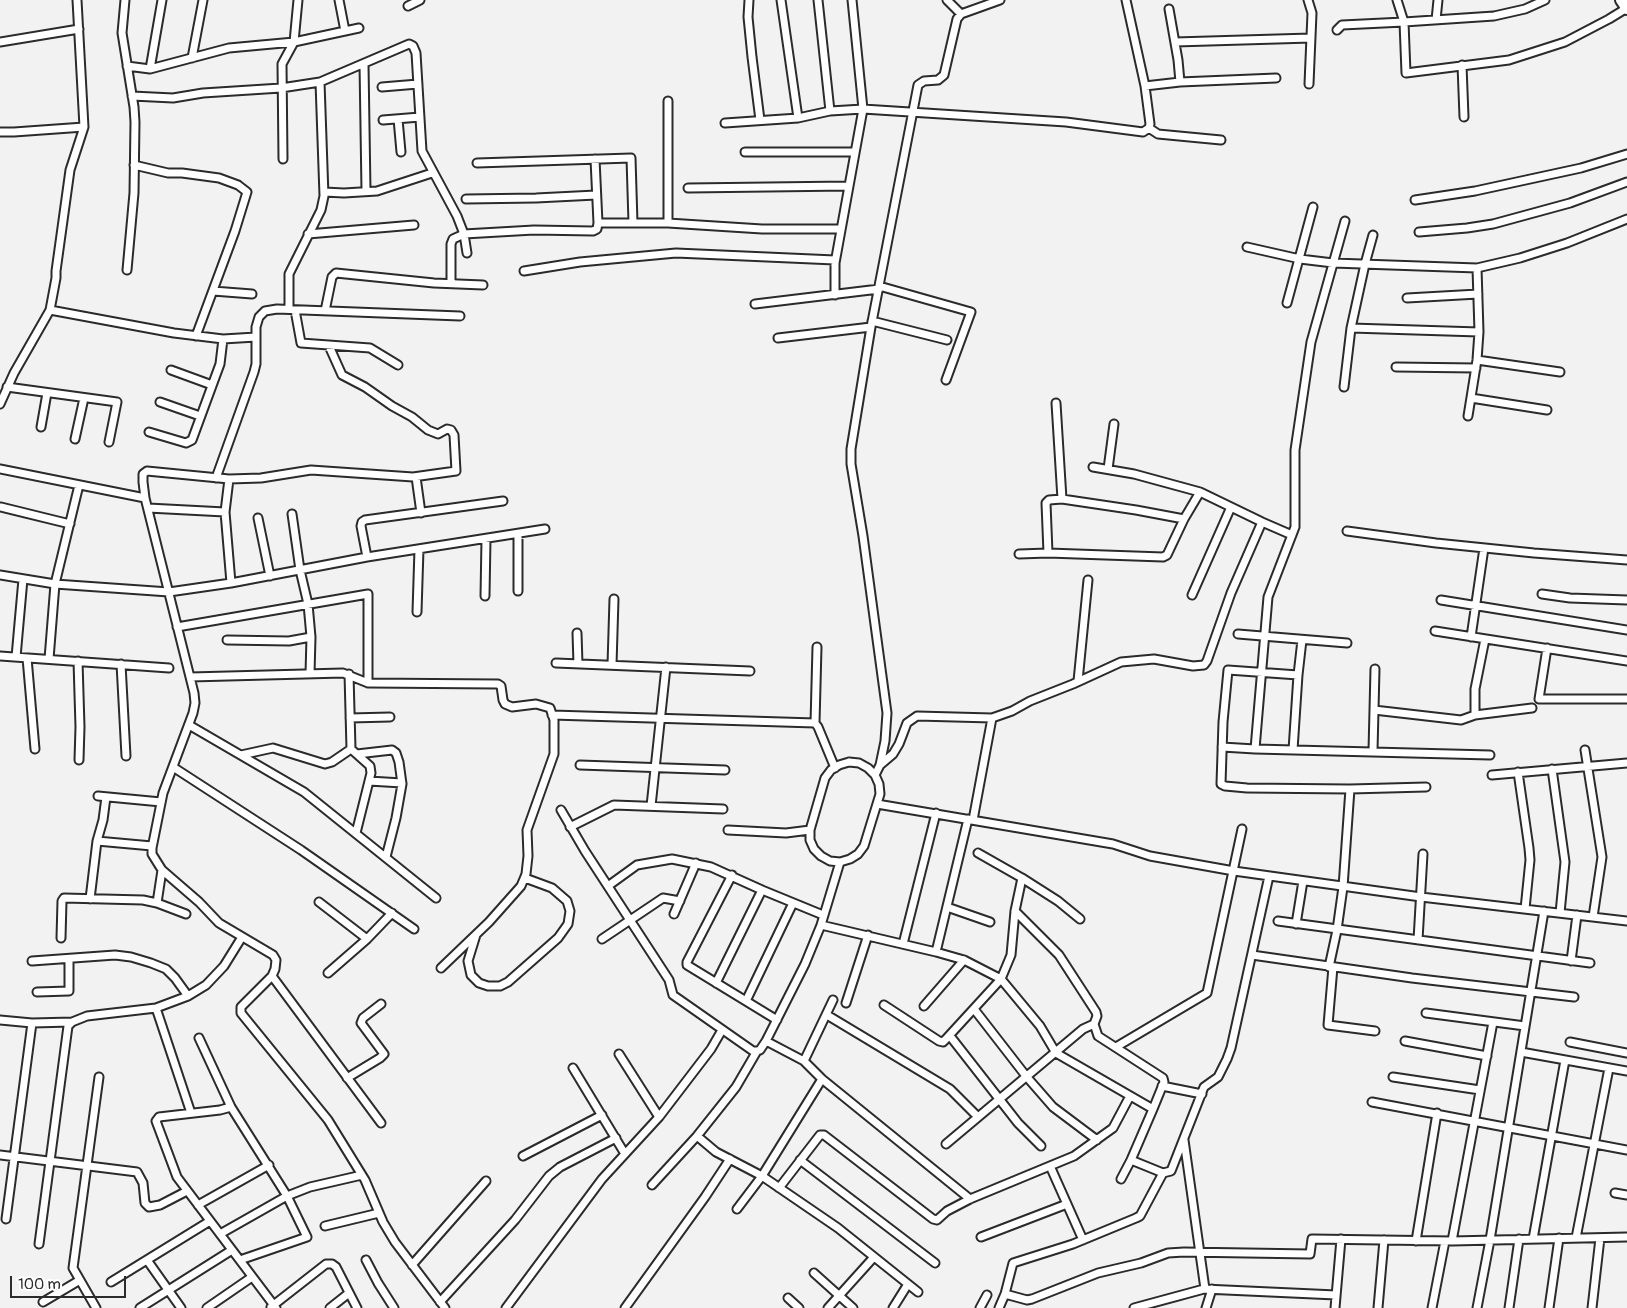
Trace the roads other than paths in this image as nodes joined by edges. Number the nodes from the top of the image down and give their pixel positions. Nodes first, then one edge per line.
1 (77, 0) edge
2 (125, 0) edge
3 (162, 0) edge
4 (203, 0) edge
5 (298, 0) edge
6 (339, 0) edge
7 (420, 0) edge
8 (749, 0) edge
9 (781, 0) edge
10 (818, 0) edge
11 (852, 0) edge
12 (947, 0) edge
13 (1000, 0) edge
14 (1126, 0) edge
15 (1308, 0) edge
16 (1398, 0) edge
17 (1438, 0) edge
18 (1545, 0) edge
19 (1621, 0) edge
20 (1530, 3) edge
21 (408, 6) dead end
22 (1627, 8) edge
23 (1169, 9) dead end
24 (960, 14) junction
25 (1436, 20) junction
26 (1404, 22) junction
27 (359, 28) dead end
28 (79, 29) junction
29 (1337, 30) dead end
30 (345, 31) junction
31 (1311, 38) junction
32 (0, 42) edge
33 (294, 42) junction
34 (1175, 42) junction
35 (192, 58) junction
36 (364, 64) junction
37 (1462, 65) junction
38 (127, 66) junction
39 (150, 69) junction
40 (1276, 78) dead end
41 (320, 82) junction
42 (1180, 82) junction
43 (418, 84) junction
44 (1309, 84) dead end
45 (1145, 86) junction
46 (382, 87) dead end
47 (282, 88) junction
48 (132, 96) junction
49 (668, 100) dead end
50 (863, 109) junction
51 (830, 110) junction
52 (913, 112) junction
53 (420, 117) junction
54 (1464, 117) dead end
55 (798, 118) junction
56 (398, 119) junction
57 (383, 120) dead end
58 (760, 120) junction
59 (725, 123) dead end
60 (84, 126) junction
61 (1149, 128) junction
62 (0, 132) edge
63 (1221, 140) dead end
64 (401, 152) dead end
65 (745, 152) dead end
66 (855, 152) junction
67 (1627, 154) edge
68 (283, 159) dead end
69 (595, 159) junction
70 (477, 163) dead end
71 (134, 166) junction
72 (432, 173) junction
73 (1627, 182) edge
74 (848, 186) junction
75 (688, 188) dead end
76 (324, 192) junction
77 (366, 192) junction
78 (596, 195) junction
79 (466, 199) dead end
80 (1415, 200) dead end
81 (1313, 208) dead end
82 (1627, 219) edge
83 (1346, 221) dead end
84 (598, 223) junction
85 (633, 223) junction
86 (668, 223) junction
87 (414, 225) dead end
88 (840, 229) junction
89 (1419, 232) dead end
90 (308, 234) junction
91 (464, 234) junction
92 (1373, 235) dead end
93 (1248, 247) dead end
94 (467, 253) dead end
95 (1300, 259) junction
96 (835, 260) junction
97 (1333, 263) junction
98 (1365, 264) junction
99 (1477, 268) junction
100 (127, 270) dead end
101 (524, 271) dead end
102 (451, 284) junction
103 (483, 285) dead end
104 (879, 287) junction
105 (213, 291) junction
106 (252, 294) dead end
107 (1478, 294) junction
108 (835, 295) junction
109 (1407, 298) dead end
110 (1287, 303) dead end
111 (755, 304) dead end
112 (50, 310) junction
113 (292, 310) junction
114 (325, 311) junction
115 (460, 316) dead end
116 (871, 324) junction
117 (1351, 328) junction
118 (1479, 332) junction
119 (196, 336) junction
120 (256, 338) junction
121 (778, 338) dead end
122 (223, 339) junction
123 (947, 340) dead end
124 (329, 346) junction
125 (1477, 360) junction
126 (398, 365) dead end
127 (1396, 368) dead end
128 (1476, 368) junction
129 (171, 370) dead end
130 (1560, 372) dead end
131 (946, 380) dead end
132 (212, 385) junction
133 (7, 387) junction
134 (1344, 387) dead end
135 (47, 392) junction
136 (84, 398) junction
137 (1471, 398) junction
138 (160, 402) dead end
139 (1056, 403) dead end
140 (0, 404) edge
141 (1546, 410) dead end
142 (200, 416) junction
143 (1468, 416) dead end
144 (1114, 424) dead end
145 (41, 427) dead end
146 (149, 432) dead end
147 (75, 439) dead end
148 (110, 442) dead end
149 (1093, 467) dead end
150 (0, 469) edge
151 (1108, 469) junction
152 (416, 477) junction
153 (216, 478) junction
154 (229, 479) junction
155 (79, 485) junction
156 (1200, 492) junction
157 (145, 498) junction
158 (1062, 499) junction
159 (503, 501) dead end
160 (1, 507) edge
161 (1231, 507) junction
162 (148, 508) junction
163 (225, 512) junction
164 (421, 513) junction
165 (292, 514) dead end
166 (258, 518) dead end
167 (1184, 519) junction
168 (1262, 522) junction
169 (70, 524) junction
170 (545, 529) dead end
171 (1346, 531) dead end
172 (518, 534) junction
173 (1292, 535) junction
174 (486, 539) junction
175 (1484, 548) junction
176 (419, 549) junction
177 (1048, 553) junction
178 (1020, 554) dead end
179 (367, 557) junction
180 (1627, 560) edge
181 (300, 570) junction
182 (0, 575) edge
183 (270, 576) junction
184 (23, 579) junction
185 (1088, 580) dead end
186 (231, 583) junction
187 (55, 584) junction
188 (518, 591) dead end
189 (169, 592) junction
190 (1542, 594) dead end
191 (1192, 595) dead end
192 (485, 596) dead end
193 (614, 599) dead end
194 (1441, 600) dead end
195 (1627, 600) edge
196 (308, 604) junction
197 (1476, 606) junction
198 (417, 612) dead end
199 (178, 627) junction
200 (1627, 630) edge
201 (1435, 631) dead end
202 (577, 634) dead end
203 (1238, 634) dead end
204 (1264, 636) junction
205 (311, 637) junction
206 (1471, 637) junction
207 (1485, 639) junction
208 (227, 640) dead end
209 (1302, 640) junction
210 (1347, 644) dead end
211 (816, 647) dead end
212 (1547, 648) junction
213 (0, 656) edge
214 (16, 657) junction
215 (27, 658) junction
216 (49, 659) junction
217 (78, 661) junction
218 (1627, 661) edge
219 (556, 663) dead end
220 (121, 664) junction
221 (578, 664) junction
222 (612, 665) junction
223 (169, 668) dead end
224 (666, 668) junction
225 (1375, 669) dead end
226 (750, 671) dead end
227 (1261, 673) junction
228 (310, 674) junction
229 (349, 674) junction
230 (1298, 675) junction
231 (190, 677) junction
232 (1078, 681) junction
233 (368, 682) junction
234 (1627, 700) edge
235 (1532, 708) dead end
236 (1374, 710) junction
237 (552, 715) junction
238 (1475, 715) junction
239 (390, 717) dead end
240 (350, 718) junction
241 (660, 718) junction
242 (992, 718) junction
243 (815, 723) junction
244 (189, 725) junction
245 (1222, 747) junction
246 (35, 748) dead end
247 (351, 749) junction
248 (1255, 749) junction
249 (1293, 750) junction
250 (1585, 750) dead end
251 (1372, 751) junction
252 (357, 754) junction
253 (241, 755) junction
254 (1490, 755) dead end
255 (126, 756) dead end
256 (78, 760) dead end
257 (1627, 763) edge
258 (580, 765) dead end
259 (880, 765) junction
260 (173, 767) junction
261 (1588, 767) junction
262 (834, 768) junction
263 (655, 769) junction
264 (1552, 769) junction
265 (725, 770) dead end
266 (1518, 772) junction
267 (1492, 774) dead end
268 (875, 775) junction
269 (369, 782) junction
270 (402, 782) junction
271 (1426, 787) dead end
272 (1350, 789) junction
273 (161, 802) junction
274 (877, 804) junction
275 (651, 806) junction
276 (723, 809) dead end
277 (560, 810) dead end
278 (936, 813) junction
279 (970, 819) junction
280 (570, 827) junction
281 (1242, 829) dead end
282 (728, 830) dead end
283 (810, 830) junction
284 (356, 833) junction
285 (97, 841) junction
286 (152, 846) junction
287 (978, 853) dead end
288 (1423, 854) dead end
289 (386, 857) junction
290 (840, 862) junction
291 (696, 863) junction
292 (162, 870) junction
293 (1234, 871) junction
294 (732, 875) junction
295 (1269, 876) junction
296 (525, 878) junction
297 (1022, 878) junction
298 (1303, 881) junction
299 (608, 886) junction
300 (1344, 887) junction
301 (762, 890) junction
302 (1421, 897) junction
303 (436, 898) dead end
304 (90, 899) junction
305 (680, 901) junction
306 (318, 902) dead end
307 (158, 903) junction
308 (793, 903) junction
309 (947, 908) junction
310 (1525, 909) junction
311 (1015, 911) junction
312 (1544, 912) junction
313 (1560, 913) junction
314 (186, 914) dead end
315 (392, 914) junction
316 (674, 914) dead end
317 (824, 915) junction
318 (1577, 915) junction
319 (1592, 917) junction
320 (1080, 919) dead end
321 (630, 920) junction
322 (1278, 921) dead end
323 (1627, 921) edge
324 (990, 922) dead end
325 (1296, 924) junction
326 (821, 925) junction
327 (414, 929) dead end
328 (1337, 930) junction
329 (476, 934) junction
330 (868, 935) junction
331 (242, 937) junction
332 (61, 938) dead end
333 (367, 939) junction
334 (602, 939) dead end
335 (1418, 940) junction
336 (903, 944) junction
337 (936, 952) junction
338 (1252, 955) junction
339 (1537, 956) junction
340 (69, 958) junction
341 (964, 960) junction
342 (32, 961) dead end
343 (1571, 961) junction
344 (1590, 963) dead end
345 (1331, 967) junction
346 (441, 968) dead end
347 (328, 973) dead end
348 (272, 976) junction
349 (1001, 979) junction
350 (716, 983) junction
351 (1531, 991) junction
352 (37, 992) dead end
353 (188, 996) junction
354 (1574, 997) dead end
355 (833, 1000) dead end
356 (746, 1001) junction
357 (846, 1003) dead end
358 (381, 1004) dead end
359 (884, 1005) dead end
360 (924, 1006) dead end
361 (156, 1008) junction
362 (974, 1009) junction
363 (1426, 1013) dead end
364 (827, 1015) junction
365 (0, 1020) edge
366 (778, 1020) junction
367 (72, 1022) junction
368 (1493, 1022) junction
369 (32, 1023) junction
370 (1094, 1024) junction
371 (1525, 1026) junction
372 (722, 1030) junction
373 (1375, 1031) dead end
374 (950, 1036) junction
375 (199, 1038) dead end
376 (766, 1041) junction
377 (1404, 1041) dead end
378 (1570, 1042) dead end
379 (1116, 1047) junction
380 (757, 1051) junction
381 (1521, 1052) junction
382 (1627, 1052) edge
383 (1056, 1053) junction
384 (619, 1054) dead end
385 (1487, 1056) junction
386 (1565, 1060) junction
387 (804, 1061) junction
388 (573, 1068) dead end
389 (1609, 1068) junction
390 (1627, 1071) edge
391 (1026, 1076) junction
392 (99, 1077) dead end
393 (1392, 1077) dead end
394 (347, 1078) junction
395 (822, 1079) junction
396 (1162, 1086) junction
397 (1480, 1090) junction
398 (1202, 1094) junction
399 (1130, 1096) junction
400 (999, 1099) junction
401 (1372, 1102) dead end
402 (231, 1107) junction
403 (1153, 1109) junction
404 (191, 1113) junction
405 (1437, 1113) junction
406 (602, 1116) junction
407 (659, 1117) junction
408 (978, 1117) junction
409 (1474, 1120) junction
410 (382, 1122) dead end
411 (1509, 1128) junction
412 (697, 1136) junction
413 (1552, 1136) junction
414 (616, 1138) junction
415 (1184, 1139) junction
416 (1097, 1140) junction
417 (946, 1144) dead end
418 (1595, 1144) junction
419 (1041, 1146) dead end
420 (1627, 1150) edge
421 (625, 1154) junction
422 (0, 1155) edge
423 (14, 1156) junction
424 (522, 1156) dead end
425 (730, 1159) junction
426 (800, 1160) junction
427 (1132, 1160) junction
428 (50, 1161) junction
429 (88, 1165) junction
430 (268, 1165) junction
431 (1050, 1166) junction
432 (1163, 1173) junction
433 (362, 1175) junction
434 (762, 1176) junction
435 (1121, 1179) dead end
436 (486, 1181) dead end
437 (652, 1185) dead end
438 (779, 1188) junction
439 (187, 1190) junction
440 (1615, 1193) dead end
441 (1627, 1195) edge
442 (288, 1196) junction
443 (970, 1199) junction
444 (198, 1204) junction
445 (1067, 1204) junction
446 (736, 1209) dead end
447 (379, 1213) junction
448 (6, 1219) dead end
449 (210, 1221) junction
450 (325, 1226) dead end
451 (220, 1234) junction
452 (981, 1237) dead end
453 (1559, 1238) junction
454 (1576, 1238) junction
455 (1600, 1238) junction
456 (1627, 1238) edge
457 (1533, 1239) junction
458 (1082, 1240) junction
459 (1341, 1240) junction
460 (1384, 1240) junction
461 (1490, 1240) junction
462 (1519, 1240) junction
463 (1416, 1241) junction
464 (1449, 1241) junction
465 (39, 1244) dead end
466 (232, 1250) junction
467 (1200, 1253) junction
468 (874, 1257) junction
469 (147, 1260) junction
470 (240, 1260) junction
471 (366, 1260) dead end
472 (935, 1263) dead end
473 (412, 1265) junction
474 (814, 1273) dead end
475 (252, 1277) junction
476 (80, 1280) junction
477 (111, 1282) dead end
478 (908, 1284) junction
479 (1209, 1289) junction
480 (168, 1290) junction
481 (918, 1292) dead end
482 (350, 1293) junction
483 (1005, 1294) junction
484 (839, 1295) junction
485 (986, 1295) dead end
486 (1336, 1295) junction
487 (788, 1298) dead end
488 (43, 1302) dead end
489 (443, 1305) edge
490 (273, 1307) edge
491 (509, 1307) edge
492 (96, 1308) edge
493 (140, 1308) edge
494 (181, 1308) edge
495 (207, 1308) edge
496 (330, 1308) edge
497 (357, 1308) edge
498 (394, 1308) edge
499 (626, 1308) edge
500 (799, 1308) edge
501 (828, 1308) edge
502 (853, 1308) edge
503 (893, 1308) edge
504 (980, 1308) edge
505 (999, 1308) edge
506 (1134, 1308) edge
507 (1206, 1308) edge
508 (1335, 1308) edge
509 (1378, 1308) edge
510 (1432, 1308) edge
511 (1477, 1308) edge
512 (1509, 1308) edge
513 (1549, 1308) edge
514 (1592, 1308) edge

1 - 28 street
2 - 38 street
3 - 39 street
4 - 35 street
5 - 33 street
6 - 30 street
7 - 21 street
8 - 58 street
9 - 55 street
10 - 51 street
11 - 50 street
12 - 24 street
13 - 24 street
14 - 45 street
15 - 31 street
16 - 26 street
17 - 25 street
18 - 20 street
19 - 22 main road
20 - 25 street
22 - 37 street
23 - 34 street
24 - 52 street
25 - 26 street
26 - 29 street
26 - 37 street
27 - 30 street
28 - 32 street
28 - 60 street
30 - 33 street
31 - 34 street
31 - 44 street
33 - 35 street
33 - 47 street
34 - 42 street
35 - 39 street
36 - 41 street
36 - 43 street
36 - 77 street
37 - 54 street
38 - 39 street
38 - 48 street
40 - 42 street
41 - 47 street
41 - 76 street
42 - 45 street
43 - 46 street
43 - 53 street
45 - 61 street
47 - 48 street
47 - 68 street
48 - 71 street
49 - 86 street
50 - 51 street
50 - 52 street
50 - 66 street
51 - 55 street
52 - 61 street
52 - 104 street
53 - 56 street
53 - 72 street
55 - 58 street
56 - 57 street
56 - 64 street
58 - 59 street
60 - 62 street
60 - 112 street
61 - 63 street
65 - 66 street
66 - 74 street
67 - 80 street
69 - 70 street
69 - 78 street
69 - 85 street
71 - 100 street
71 - 105 street
72 - 77 street
72 - 91 street
73 - 89 street
74 - 75 street
74 - 88 street
76 - 77 street
76 - 90 street
78 - 79 street
78 - 84 street
81 - 95 street
82 - 99 street
83 - 97 street
84 - 85 street
84 - 91 street
85 - 86 street
86 - 88 street
87 - 90 street
88 - 96 street
90 - 113 street
91 - 94 street
91 - 102 street
92 - 98 street
93 - 95 street
95 - 97 street
95 - 110 street
96 - 101 street
96 - 108 street
97 - 98 street
97 - 173 street
98 - 99 street
98 - 117 street
99 - 107 street
102 - 103 street
102 - 114 street
104 - 108 street
104 - 116 street
104 - 131 street
105 - 106 street
105 - 119 street
107 - 109 street
107 - 118 street
108 - 111 street
112 - 119 street
112 - 133 street
113 - 114 street
113 - 120 street
113 - 124 street
114 - 115 street
116 - 121 street
116 - 123 street
116 - 259 street
117 - 118 street
117 - 134 street
118 - 125 street
119 - 122 street
120 - 122 street
120 - 153 street
122 - 132 street
124 - 126 street
124 - 152 street
125 - 128 street
125 - 130 street
127 - 128 street
128 - 137 street
129 - 132 street
132 - 142 street
133 - 135 street
133 - 140 street
135 - 136 street
135 - 145 street
136 - 147 street
136 - 148 street
137 - 141 street
137 - 143 street
138 - 142 street
139 - 158 street
142 - 146 street
144 - 151 street
149 - 151 street
150 - 155 street
151 - 156 street
152 - 154 street
152 - 164 street
153 - 154 street
153 - 157 street
154 - 163 street
155 - 157 street
155 - 169 street
156 - 161 street
156 - 167 street
157 - 162 street
158 - 167 street
158 - 177 street
159 - 164 street
160 - 169 street
161 - 168 street
161 - 191 street
162 - 163 street
162 - 189 street
163 - 186 street
164 - 179 street
165 - 181 street
166 - 183 street
167 - 177 street
168 - 173 street
168 - 232 street
169 - 187 street
170 - 172 street
171 - 175 street
172 - 174 street
172 - 188 street
173 - 204 street
174 - 176 street
174 - 192 street
175 - 180 street
175 - 197 street
176 - 179 street
176 - 198 street
177 - 178 street
179 - 181 street
181 - 183 street
181 - 196 street
182 - 184 street
183 - 186 street
184 - 187 street
184 - 214 street
185 - 232 street
186 - 189 street
187 - 189 street
187 - 216 street
189 - 199 street
190 - 195 street
193 - 222 street
194 - 197 street
196 - 199 street
196 - 205 street
196 - 233 street
197 - 200 street
197 - 206 street
199 - 231 street
201 - 206 street
202 - 221 street
203 - 204 street
204 - 209 street
204 - 227 street
205 - 208 street
205 - 228 street
206 - 207 street
207 - 212 street
207 - 238 street
209 - 210 street
209 - 230 street
211 - 243 street
212 - 218 street
212 - 234 street
213 - 214 street
214 - 215 street
215 - 216 street
215 - 246 street
216 - 217 street
217 - 220 street
217 - 256 street
219 - 221 street
220 - 223 street
220 - 255 street
221 - 222 street
222 - 224 street
224 - 226 street
224 - 241 street
225 - 236 street
227 - 230 street
227 - 245 street
227 - 248 street
228 - 229 street
228 - 231 street
229 - 233 street
229 - 240 street
230 - 249 street
231 - 244 street
232 - 242 street
233 - 237 street
235 - 238 street
236 - 238 street
236 - 251 street
237 - 241 street
237 - 296 street
239 - 240 street
240 - 247 street
241 - 243 street
241 - 263 street
242 - 259 street
242 - 279 street
243 - 262 street
244 - 253 street
244 - 260 street
245 - 248 street
245 - 272 street
247 - 252 street
247 - 253 street
248 - 249 street
249 - 251 street
250 - 261 street
251 - 254 street
252 - 269 street
252 - 270 street
253 - 284 street
257 - 261 street
258 - 263 street
259 - 268 street
260 - 273 street
260 - 315 street
261 - 264 street
261 - 319 street
262 - 268 street
262 - 283 street
263 - 265 street
263 - 275 street
264 - 266 street
264 - 313 street
266 - 267 street
266 - 310 street
268 - 274 street
269 - 270 street
269 - 284 street
270 - 289 street
271 - 272 street
272 - 300 street
273 - 285 street
273 - 286 street
274 - 278 street
274 - 290 street
275 - 276 street
275 - 280 street
277 - 280 street
278 - 279 street
278 - 336 street
279 - 293 street
279 - 309 street
280 - 299 street
281 - 293 street
282 - 283 street
283 - 290 street
284 - 289 street
285 - 286 street
285 - 304 street
286 - 292 street
287 - 297 street
288 - 302 street
289 - 303 street
290 - 317 street
291 - 294 street
291 - 299 street
291 - 305 street
292 - 307 street
292 - 331 street
293 - 295 street
293 - 379 street
294 - 301 street
294 - 350 street
295 - 298 street
295 - 338 street
296 - 329 street
296 - 329 street
297 - 311 street
297 - 320 street
298 - 300 street
298 - 325 street
299 - 321 street
300 - 302 street
300 - 328 street
301 - 308 street
301 - 350 street
302 - 310 street
302 - 335 street
304 - 307 street
304 - 332 street
305 - 316 street
305 - 321 street
306 - 333 street
307 - 314 street
308 - 317 street
308 - 356 street
309 - 324 street
309 - 337 street
310 - 312 street
311 - 349 street
311 - 370 street
312 - 313 street
312 - 339 street
313 - 318 street
315 - 327 street
315 - 333 street
317 - 326 street
318 - 319 street
318 - 343 street
319 - 323 street
321 - 334 street
321 - 372 street
322 - 325 street
325 - 328 street
326 - 330 street
326 - 366 street
328 - 335 street
328 - 345 street
329 - 346 street
330 - 336 street
330 - 357 street
331 - 348 street
331 - 353 street
333 - 347 street
335 - 339 street
336 - 337 street
337 - 341 street
338 - 345 street
338 - 398 street
339 - 343 street
339 - 351 street
340 - 342 street
340 - 352 street
340 - 353 street
341 - 349 street
341 - 360 street
343 - 344 street
345 - 351 street
345 - 373 street
348 - 394 street
348 - 433 street
349 - 362 street
349 - 383 street
350 - 356 street
351 - 354 street
351 - 371 street
353 - 361 street
355 - 364 street
356 - 366 street
358 - 394 street
359 - 374 street
361 - 367 street
361 - 404 street
362 - 374 street
362 - 391 street
363 - 368 street
364 - 387 street
364 - 408 street
365 - 369 street
366 - 376 street
367 - 369 street
367 - 428 street
368 - 371 street
368 - 385 street
369 - 423 street
370 - 379 street
370 - 383 street
371 - 381 street
372 - 380 street
372 - 407 street
374 - 400 street
375 - 402 street
376 - 380 street
376 - 387 street
377 - 385 street
378 - 382 street
379 - 396 street
380 - 412 street
381 - 386 street
381 - 411 street
383 - 391 street
383 - 399 street
384 - 407 street
385 - 397 street
386 - 389 street
386 - 413 street
387 - 395 street
388 - 406 street
389 - 390 street
389 - 418 street
391 - 400 street
391 - 416 street
392 - 429 street
393 - 397 street
394 - 410 street
395 - 434 street
395 - 443 street
396 - 398 street
396 - 403 street
397 - 409 street
398 - 415 street
399 - 403 street
399 - 416 street
400 - 408 street
400 - 419 street
401 - 405 street
402 - 404 street
402 - 430 street
403 - 427 street
404 - 439 street
405 - 409 street
405 - 463 street
406 - 414 street
406 - 424 street
407 - 421 street
408 - 417 street
409 - 411 street
409 - 464 street
411 - 413 street
411 - 461 street
412 - 425 street
412 - 437 street
413 - 418 street
413 - 457 street
414 - 421 street
414 - 489 street
415 - 432 street
415 - 467 street
416 - 431 street
418 - 420 street
418 - 454 street
421 - 491 street
422 - 423 street
423 - 428 street
423 - 448 street
425 - 434 street
425 - 499 street
426 - 438 street
426 - 443 street
426 - 472 street
427 - 432 street
427 - 435 street
428 - 429 street
428 - 465 street
429 - 439 street
429 - 476 street
430 - 442 street
430 - 444 street
431 - 443 street
431 - 445 street
432 - 458 street
433 - 442 street
433 - 447 street
434 - 438 street
434 - 446 street
436 - 473 street
438 - 468 street
439 - 444 street
440 - 441 street
442 - 451 street
442 - 470 street
444 - 449 street
445 - 452 street
445 - 458 street
447 - 450 street
447 - 473 street
449 - 451 street
449 - 469 street
451 - 466 street
453 - 454 street
453 - 457 street
453 - 513 street
454 - 455 street
455 - 456 street
455 - 514 street
457 - 462 street
458 - 483 street
459 - 460 street
459 - 467 street
459 - 486 street
460 - 463 street
460 - 509 street
461 - 462 street
461 - 464 street
461 - 511 street
462 - 512 street
463 - 464 street
464 - 510 street
466 - 470 street
466 - 480 street
467 - 479 street
467 - 483 street
468 - 478 street
468 - 484 street
469 - 477 street
469 - 480 street
470 - 475 street
471 - 498 street
473 - 489 street
474 - 484 street
475 - 490 street
475 - 495 street
476 - 488 street
476 - 492 street
478 - 481 street
478 - 503 street
479 - 486 street
479 - 506 street
479 - 507 street
480 - 493 street
480 - 494 street
482 - 490 street
482 - 496 street
482 - 497 street
483 - 505 street
484 - 501 street
484 - 502 street
485 - 504 street
486 - 508 street
487 - 500 street

